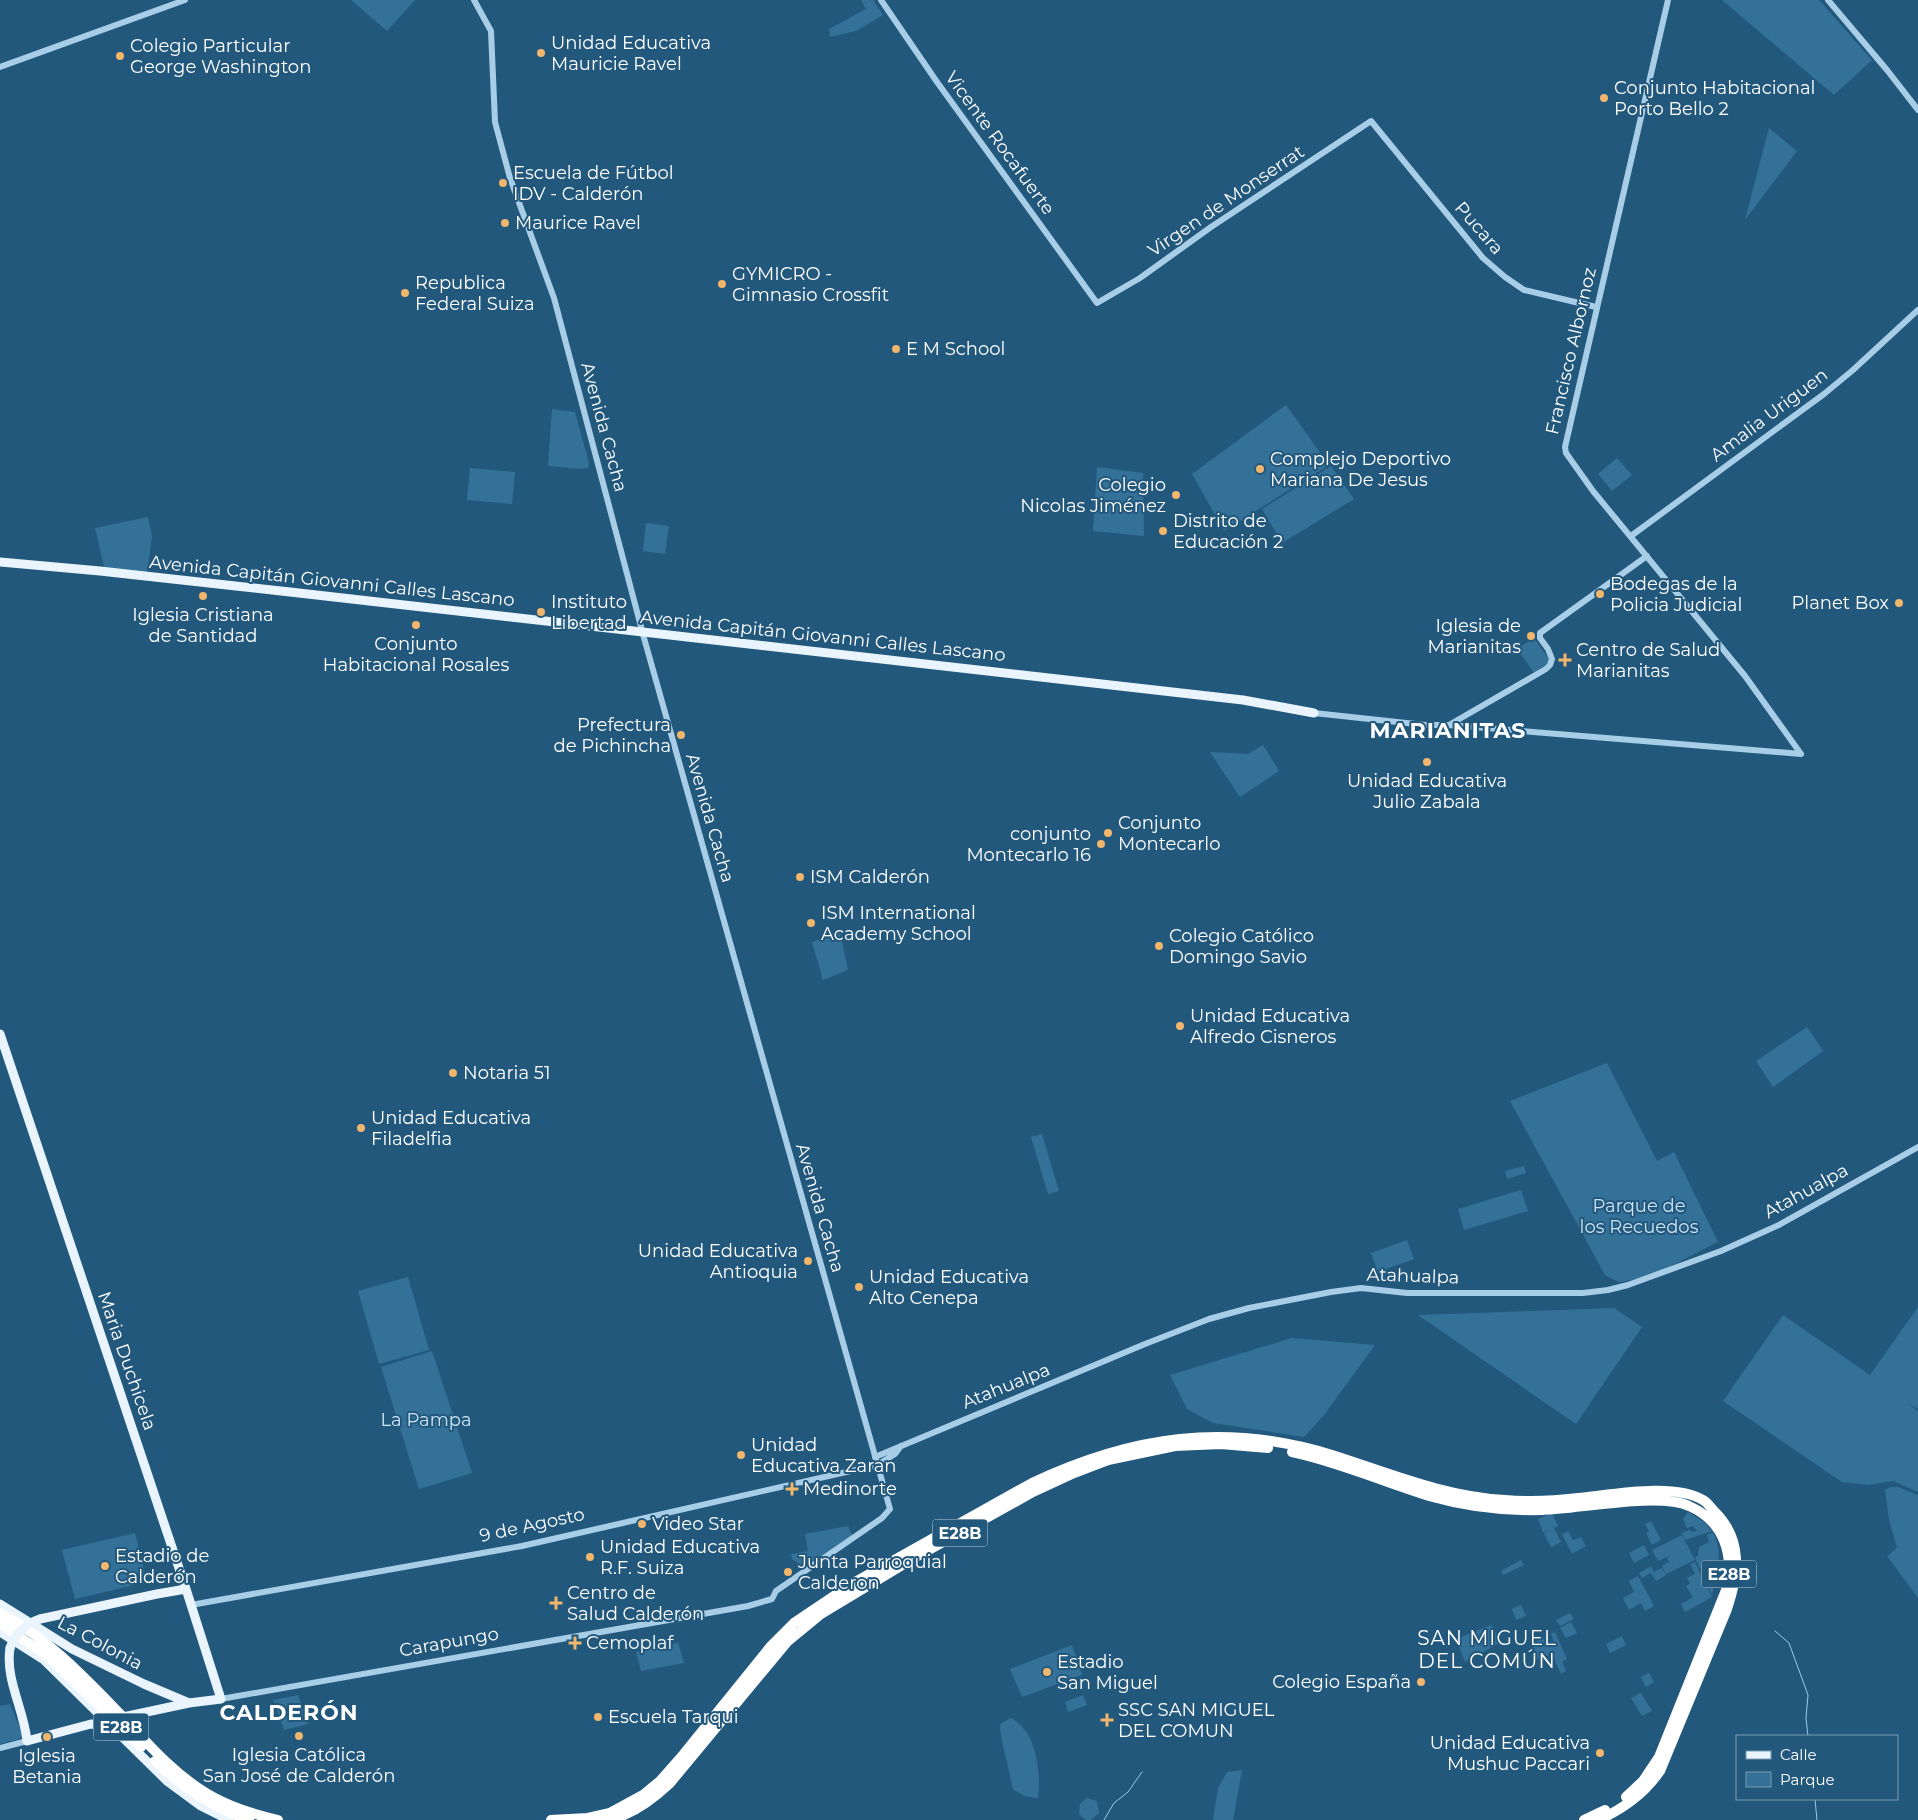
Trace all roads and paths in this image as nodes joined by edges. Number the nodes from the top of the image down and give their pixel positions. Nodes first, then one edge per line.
1 (185, 0) edge
2 (474, 0) edge
3 (881, 0) edge
4 (1668, 0) edge
5 (1828, 0) edge
6 (0, 68) edge
7 (1918, 110) edge
8 (1372, 121) joint
9 (1097, 302) joint
10 (1596, 307) junction
11 (1918, 310) edge
12 (1631, 536) junction
13 (1647, 556) junction
14 (0, 562) edge
15 (0, 567) edge
16 (643, 635) junction
17 (1314, 713) junction
18 (1463, 717) junction
19 (1449, 725) junction
20 (1467, 727) junction
21 (1801, 754) joint
22 (0, 1034) edge
23 (1918, 1146) edge
24 (901, 1445) junction
25 (875, 1457) junction
26 (877, 1465) junction
27 (776, 1591) joint
28 (187, 1592) junction
29 (0, 1604) edge
30 (191, 1605) junction
31 (0, 1613) edge
32 (0, 1623) edge
33 (0, 1632) edge
34 (12, 1650) junction
35 (221, 1699) junction
36 (189, 1703) junction
37 (97, 1714) junction
38 (123, 1718) junction
39 (91, 1724) junction
40 (110, 1727) junction
41 (38, 1737) junction
42 (26, 1741) junction
43 (0, 1748) edge
44 (229, 1820) edge
45 (249, 1820) edge
46 (278, 1820) edge
47 (551, 1820) edge
48 (610, 1820) edge
49 (1584, 1820) edge
50 (1599, 1820) edge

1 - 6 street
2 - 16 street, Avenida Cacha
3 - 9 street, Vicente Rocafuerte
4 - 10 street, Francisco Albornoz
5 - 7 street
8 - 9 street, Virgen de Monserrat
8 - 10 street, Pucara
10 - 12 street, Francisco Albornoz
11 - 12 street, Amalia Uriguen
12 - 13 street, Francisco Albornoz
13 - 18 street
13 - 21 street, Francisco Albornoz
14 - 16 main road, Avenida Capitán Giovanni Calles Lascano
15 - 16 main road, Avenida Capitán Giovanni Calles Lascano
16 - 17 main road, Avenida Capitán Giovanni Calles Lascano
16 - 17 main road, Avenida Capitán Giovanni Calles Lascano
16 - 25 street, Avenida Cacha
17 - 19 street, Avenida Capitán Giovanni Calles Lascano
18 - 19 street
18 - 20 street
19 - 20 street, Avenida Capitán Giovanni Calles Lascano
20 - 21 street, Avenida Capitán Giovanni Calles Lascano
22 - 28 main road, Maria Duchicela
23 - 24 street, Atahualpa
24 - 25 street, Atahualpa
24 - 26 street, Atahualpa
25 - 26 street, Avenida Cacha
26 - 27 street, Avenida Cacha
26 - 30 street, 9 de Agosto
27 - 35 street, Carapungo
28 - 30 main road, Maria Duchicela
28 - 34 main road, bridge
29 - 36 main road, La Colonia
30 - 35 main road, Maria Duchicela
31 - 38 highway, E28B
32 - 45 highway, E28B
33 - 37 main road
34 - 41 main road
34 - 42 main road
35 - 36 main road, Carapungo
36 - 38 main road, Carapungo
37 - 39 main road
37 - 40 main road
38 - 46 highway, E28B
39 - 40 main road
39 - 41 main road
40 - 44 main road
41 - 42 main road
42 - 43 street
47 - 50 highway, E28B
48 - 49 highway, E28B

